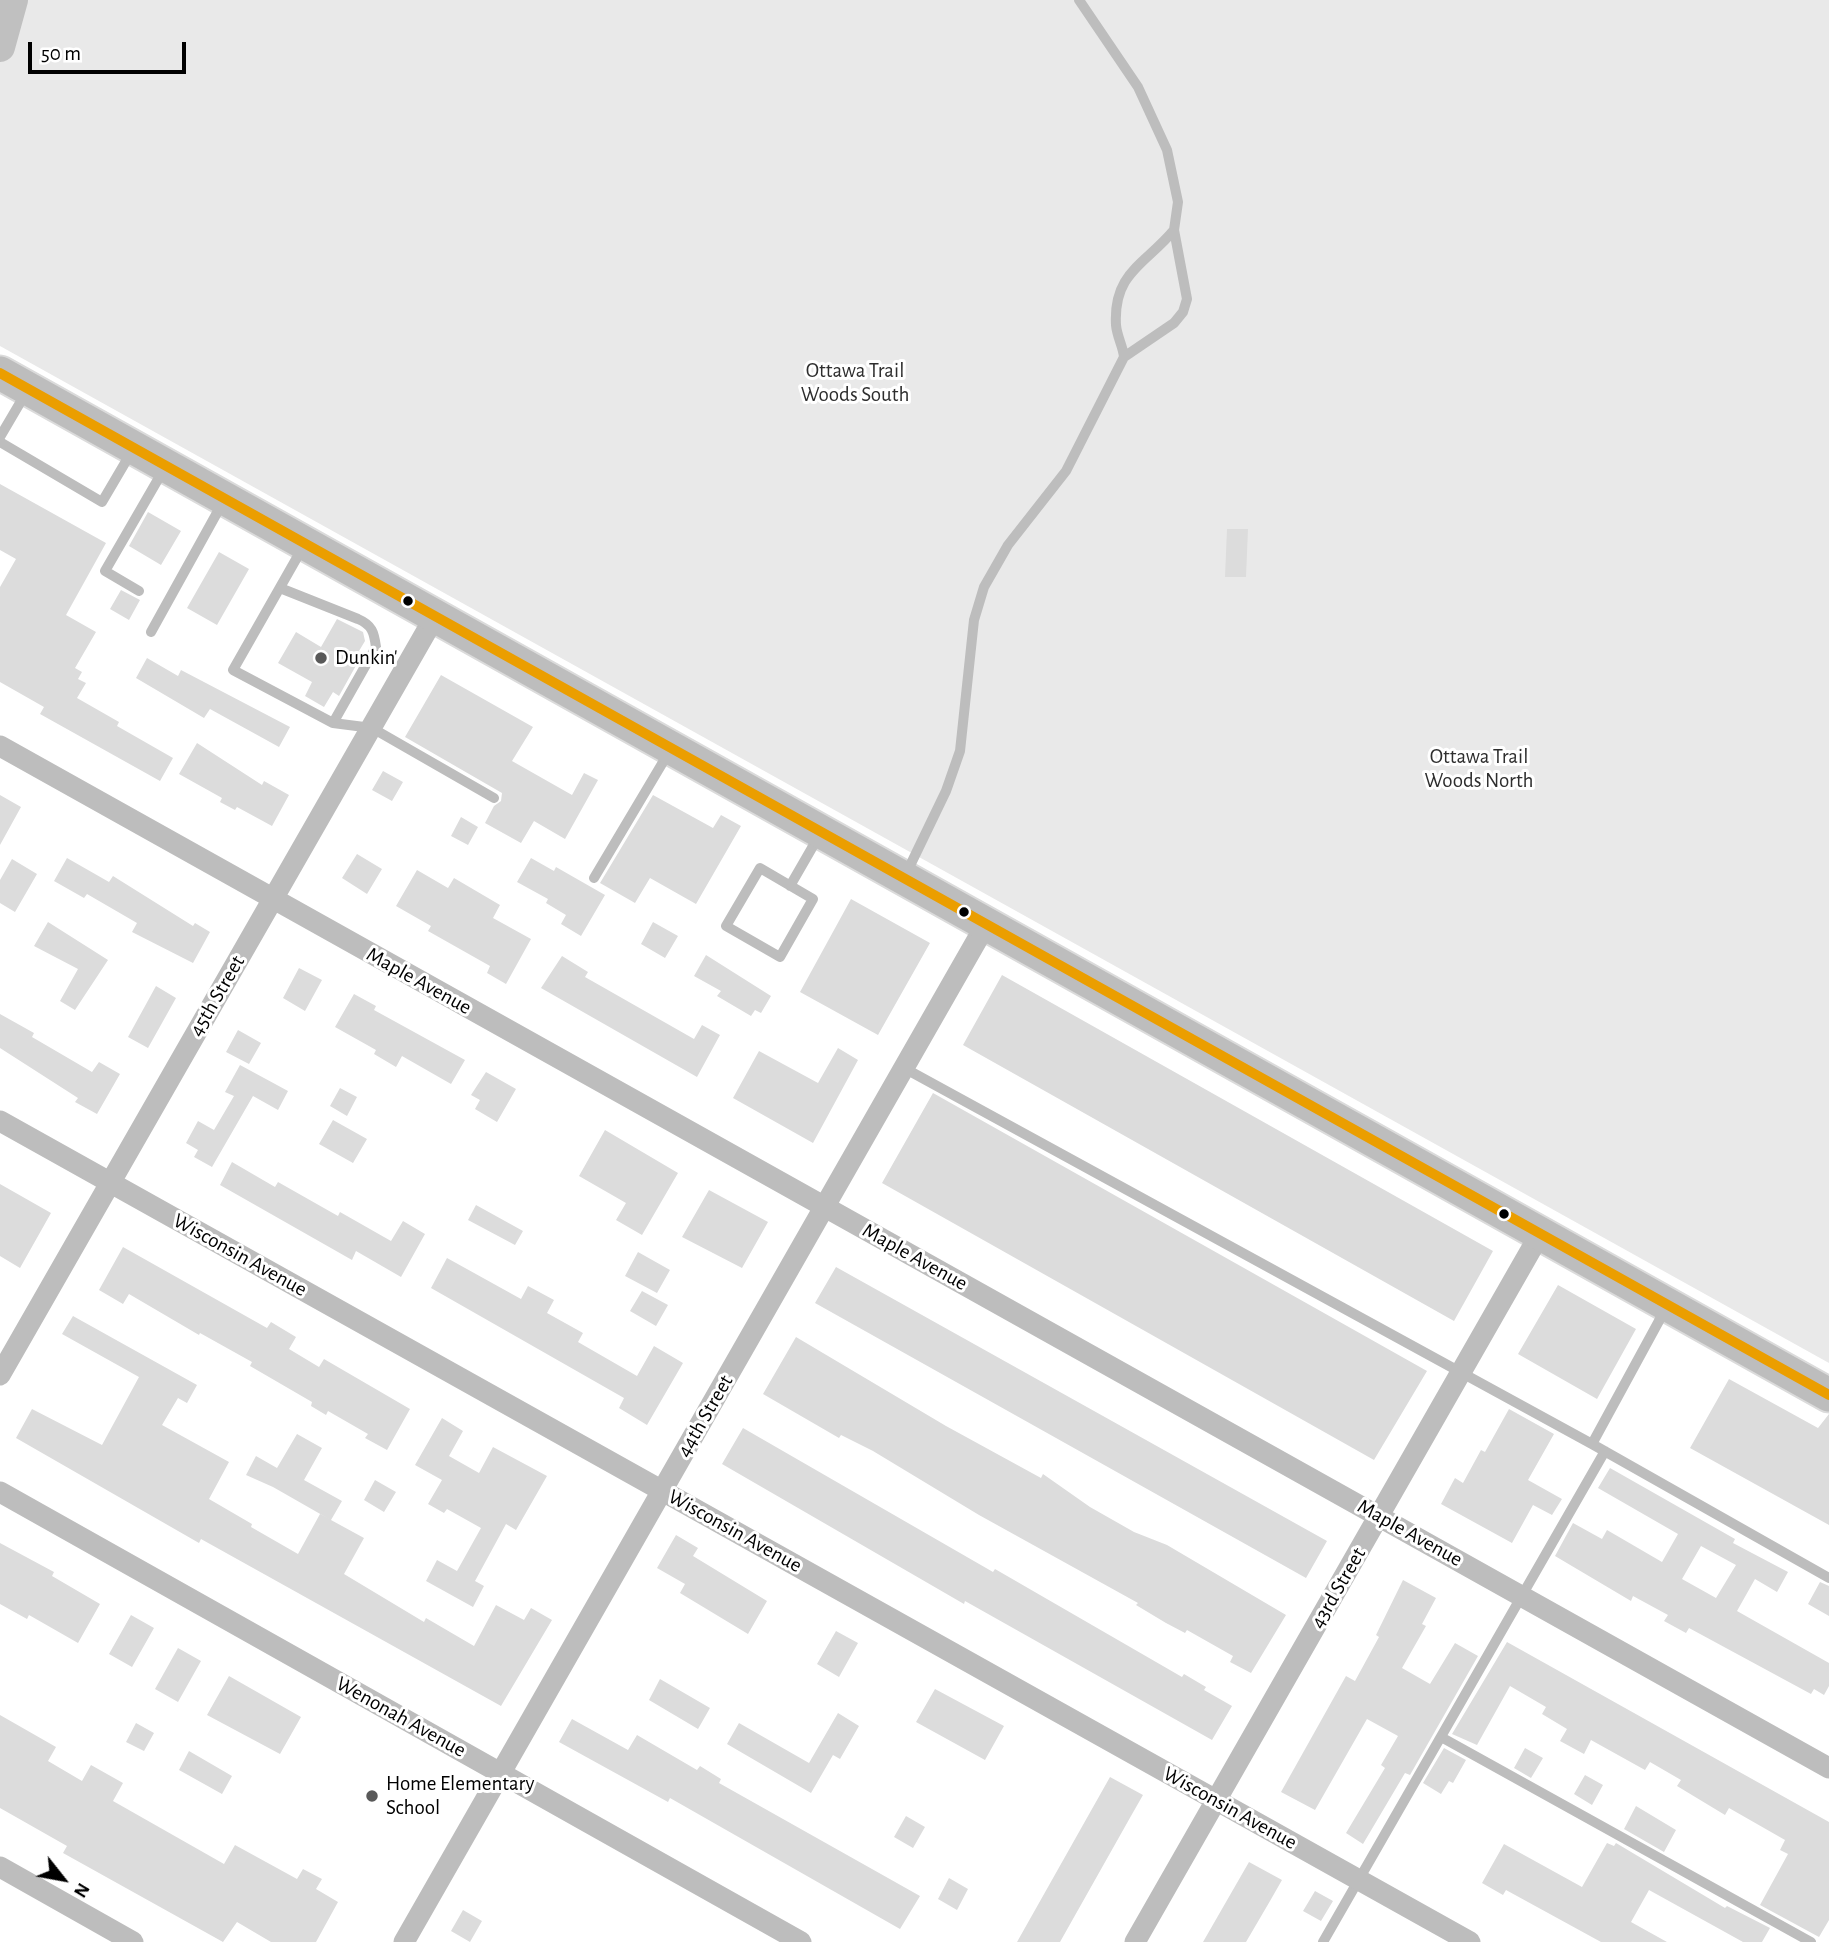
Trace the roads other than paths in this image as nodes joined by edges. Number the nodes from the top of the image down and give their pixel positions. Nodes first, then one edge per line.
1 (13, 0) edge
2 (1079, 0) edge
3 (0, 47) edge
4 (1174, 230) junction
5 (1124, 357) junction
6 (14, 381) edge
7 (0, 437) edge
8 (0, 442) edge
9 (133, 448) junction
10 (165, 466) junction
11 (224, 499) junction
12 (305, 545) junction
13 (280, 588) junction
14 (139, 591) dead end
15 (434, 618) junction
16 (150, 632) dead end
17 (333, 723) junction
18 (372, 728) junction
19 (0, 746) edge
20 (670, 750) junction
21 (494, 798) dead end
22 (820, 834) junction
23 (594, 878) dead end
24 (903, 880) junction
25 (790, 886) junction
26 (273, 899) junction
27 (985, 926) junction
28 (904, 1068) junction
29 (0, 1121) edge
30 (110, 1182) junction
31 (825, 1207) junction
32 (1540, 1234) junction
33 (1668, 1306) junction
34 (1461, 1372) junction
35 (0, 1375) edge
36 (1829, 1395) edge
37 (1592, 1444) junction
38 (1605, 1451) junction
39 (662, 1491) junction
40 (0, 1492) edge
41 (1379, 1516) junction
42 (1829, 1578) edge
43 (1522, 1596) junction
44 (1441, 1737) junction
45 (1829, 1768) edge
46 (501, 1773) junction
47 (1216, 1800) junction
48 (0, 1867) edge
49 (1359, 1880) junction
50 (134, 1942) edge
51 (404, 1942) edge
52 (801, 1942) edge
53 (1135, 1942) edge
54 (1323, 1942) edge
55 (1471, 1942) edge
56 (1811, 1942) edge

1 - 3 main road
2 - 4 lane
4 - 5 lane
4 - 5 lane
5 - 24 lane
6 - 7 lane
6 - 9 main road
8 - 9 lane
9 - 10 main road
10 - 11 main road
10 - 14 lane
11 - 12 main road
11 - 16 lane
12 - 13 lane
12 - 15 main road
13 - 17 lane
13 - 17 lane
15 - 18 street, 45th Street
15 - 20 main road
17 - 18 lane
18 - 21 lane
18 - 26 street, 45th Street
19 - 26 street, Maple Avenue
20 - 22 main road
20 - 23 lane
22 - 24 main road
22 - 25 lane
24 - 27 main road
25 - 25 lane
26 - 30 street, 45th Street
26 - 31 street, Maple Avenue
27 - 28 street, 44th Street
27 - 32 main road
28 - 31 street, 44th Street
28 - 34 lane
29 - 30 street, Wisconsin Avenue
30 - 35 street, 45th Street
30 - 39 street, Wisconsin Avenue
31 - 39 street, 44th Street
31 - 41 street, Maple Avenue
32 - 33 main road
32 - 34 street, 43rd Street
33 - 36 main road
33 - 37 lane
34 - 37 lane
34 - 41 street, 43rd Street
37 - 38 lane
38 - 42 lane
38 - 43 lane
39 - 46 street, 44th Street
39 - 47 street, Wisconsin Avenue
40 - 46 street, Wenonah Avenue
41 - 43 street, Maple Avenue
41 - 47 street, 43rd Street
43 - 44 lane
43 - 45 street, Maple Avenue
44 - 49 lane
44 - 56 lane
46 - 51 street, 44th Street
46 - 52 street, Wenonah Avenue
47 - 49 street, Wisconsin Avenue
47 - 53 street, 43rd Street
48 - 50 street
49 - 54 lane
49 - 55 street, Wisconsin Avenue

